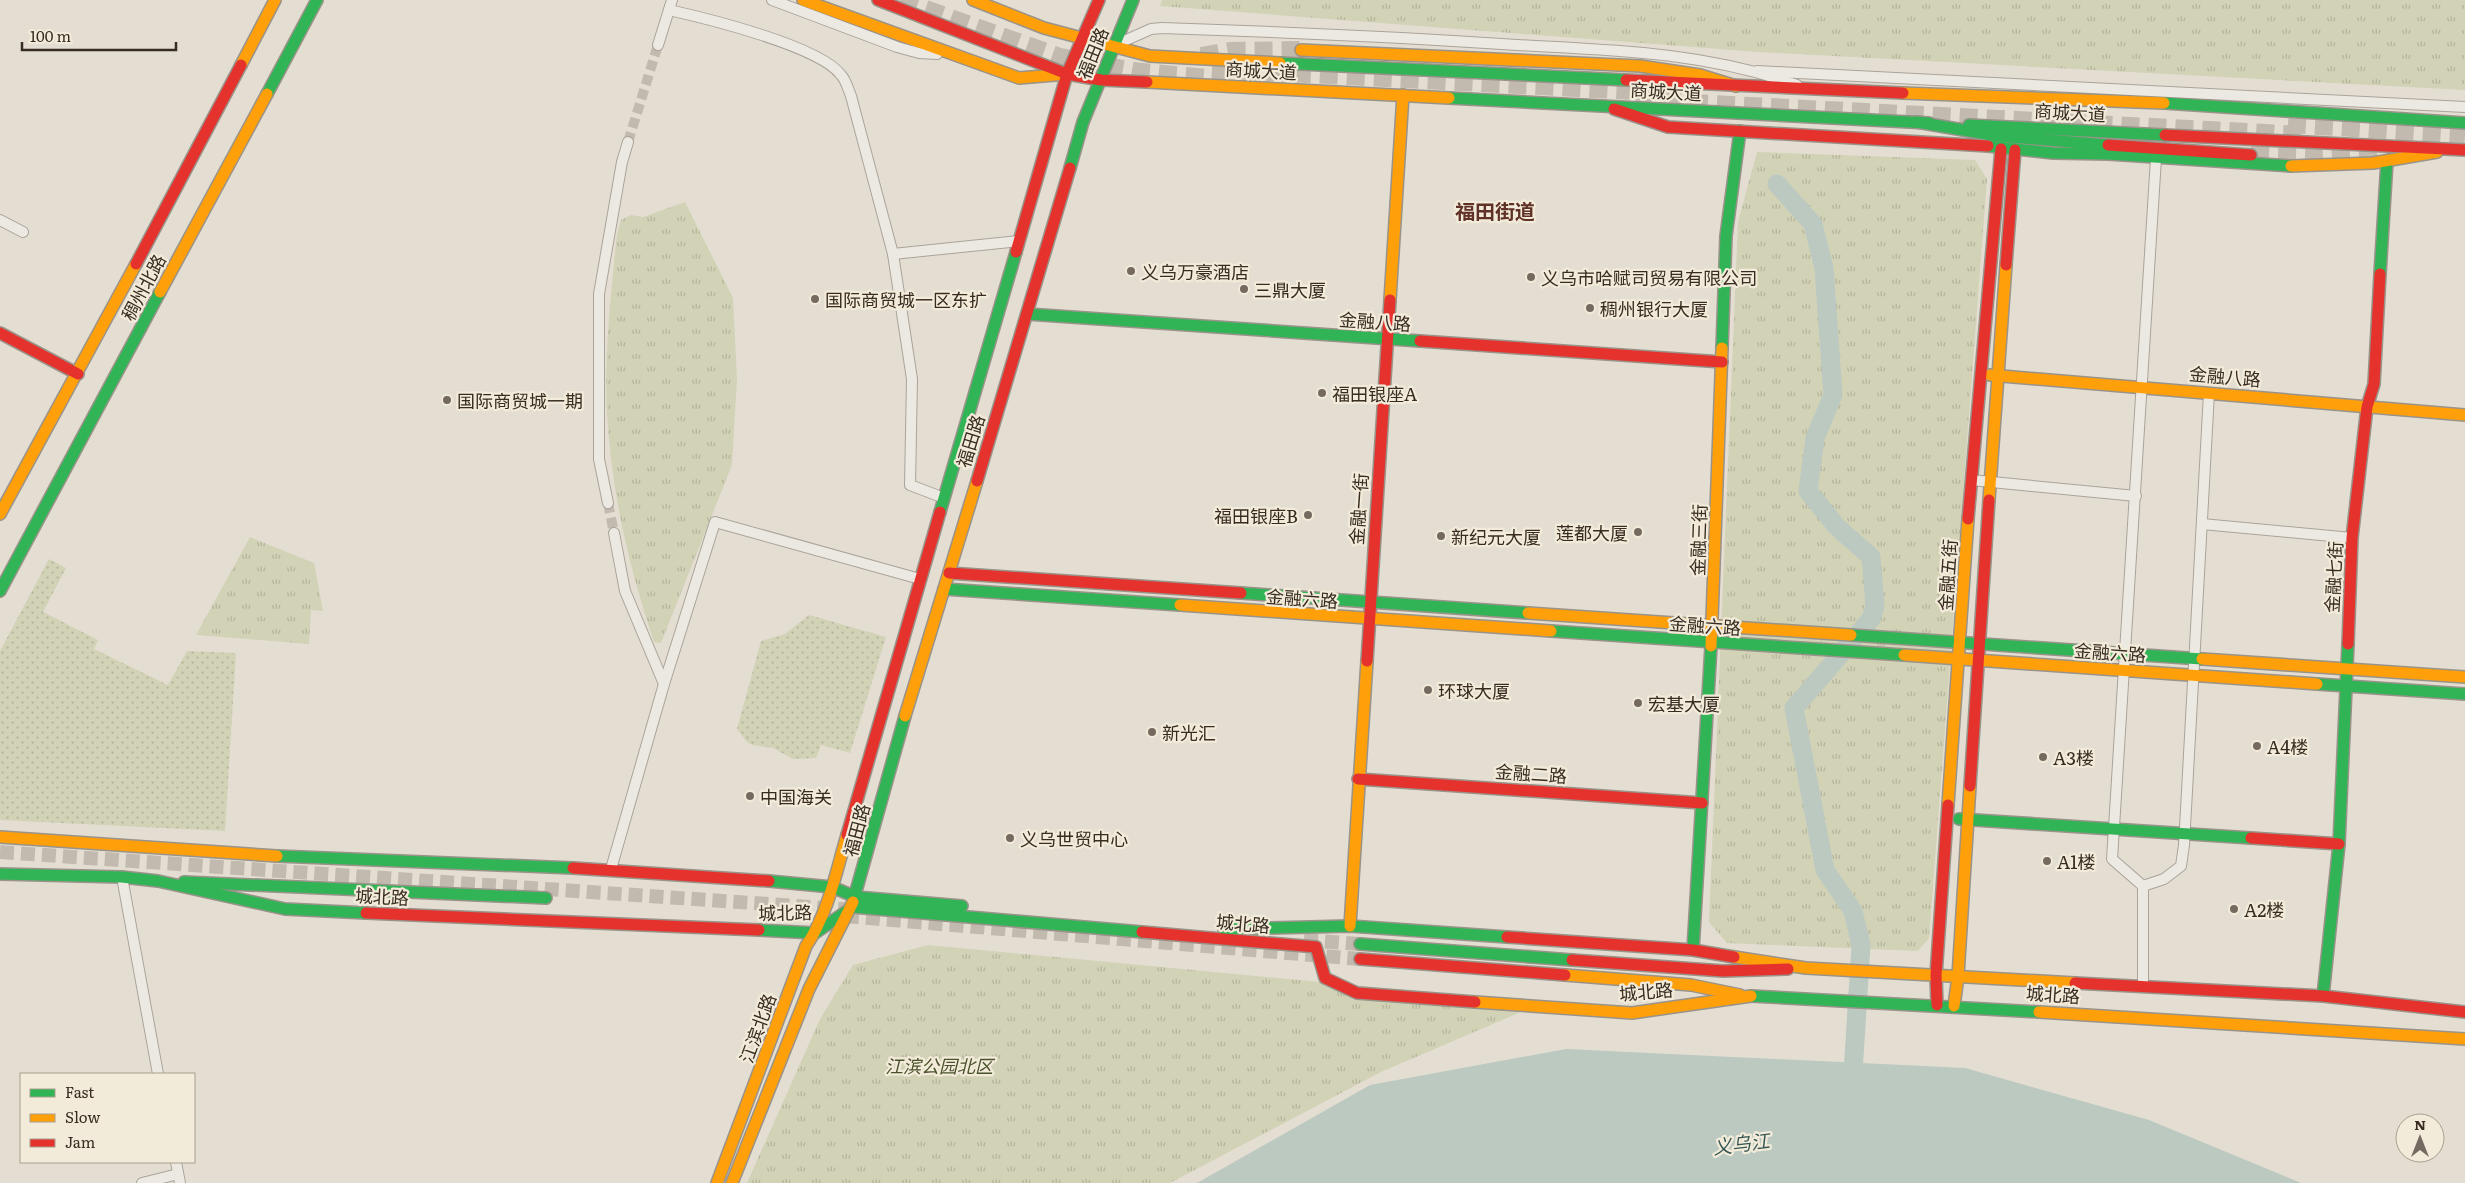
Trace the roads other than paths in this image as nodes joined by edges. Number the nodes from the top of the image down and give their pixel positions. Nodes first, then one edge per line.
1 (275, 0) edge
2 (317, 0) edge
3 (772, 0) edge
4 (803, 0) edge
5 (878, 0) edge
6 (972, 0) edge
7 (1099, 0) edge
8 (1133, 0) edge
9 (671, 5) edge
10 (1083, 37) junction
11 (658, 45) tunnel mouth
12 (1114, 45) junction
13 (1300, 50) tunnel mouth
14 (958, 55) junction
15 (1757, 71) junction
16 (1067, 74) junction
17 (1100, 80) junction
18 (1736, 86) junction
19 (1809, 89) junction
20 (1403, 95) junction
21 (1606, 106) junction
22 (2465, 107) edge
23 (1917, 122) junction
24 (2465, 123) edge
25 (1740, 131) junction
26 (628, 142) tunnel mouth
27 (2001, 149) junction
28 (2015, 150) junction
29 (2452, 150) junction
30 (2465, 150) edge
31 (2251, 155) tunnel mouth
32 (2156, 158) junction
33 (2387, 161) junction
34 (0, 220) edge
35 (23, 232) dead end
36 (1019, 241) junction
37 (893, 254) junction
38 (1027, 314) junction
39 (0, 333) edge
40 (1387, 339) junction
41 (1722, 362) junction
42 (78, 374) junction
43 (1982, 375) junction
44 (1998, 375) junction
45 (2141, 387) junction
46 (2209, 393) junction
47 (2367, 407) junction
48 (2465, 415) edge
49 (1971, 480) junction
50 (1990, 483) junction
51 (2136, 496) junction
52 (4, 498) edge
53 (944, 498) junction
54 (608, 503) tunnel mouth
55 (0, 514) edge
56 (2202, 524) junction
57 (614, 533) tunnel mouth
58 (2352, 538) junction
59 (948, 573) junction
60 (920, 579) junction
61 (944, 589) junction
62 (0, 591) edge
63 (1369, 601) junction
64 (1368, 620) junction
65 (1712, 626) junction
66 (1711, 643) junction
67 (1960, 643) junction
68 (1979, 644) junction
69 (2124, 654) junction
70 (2195, 659) junction
71 (1959, 660) junction
72 (1978, 662) junction
73 (2346, 669) junction
74 (2122, 671) junction
75 (2194, 675) junction
76 (2465, 677) edge
77 (664, 684) junction
78 (2345, 685) junction
79 (2465, 694) edge
80 (1358, 779) junction
81 (1702, 802) junction
82 (1948, 819) junction
83 (1968, 820) junction
84 (2113, 829) junction
85 (2185, 834) junction
86 (0, 837) edge
87 (2339, 844) junction
88 (611, 869) junction
89 (0, 874) edge
90 (122, 877) junction
91 (158, 881) junction
92 (2143, 886) junction
93 (832, 887) junction
94 (546, 898) dead end
95 (855, 902) junction
96 (1350, 926) junction
97 (815, 933) junction
98 (1360, 944) tunnel mouth
99 (1693, 950) junction
100 (1360, 959) tunnel mouth
101 (1806, 968) junction
102 (1936, 975) junction
103 (1958, 976) junction
104 (2143, 986) junction
105 (1744, 996) junction
106 (2323, 996) junction
107 (1937, 1005) junction
108 (1954, 1006) junction
109 (2465, 1012) edge
110 (2465, 1039) edge
111 (158, 1073) edge
112 (176, 1163) edge
113 (179, 1178) edge
114 (142, 1183) edge
115 (717, 1183) edge
116 (732, 1183) edge

1 - 42 main road, 稠州北路
2 - 62 main road, 稠州北路
3 - 14 street
4 - 14 main road
5 - 16 main road, 商城大道
6 - 10 main road, 商城大道
7 - 10 main road, 福田路
8 - 12 main road, 福田路
9 - 11 street
9 - 37 street
10 - 12 main road, 商城大道
10 - 16 main road, 福田路
12 - 15 street
12 - 17 main road, 福田路
12 - 18 main road, 商城大道
13 - 18 main road
14 - 16 main road
15 - 19 street
15 - 22 street
16 - 17 main road, 商城大道
16 - 36 main road, 福田路
17 - 20 main road, 商城大道
17 - 38 main road, 福田路
18 - 19 main road, 商城大道
19 - 24 main road, 商城大道
20 - 21 main road, 商城大道
20 - 40 main road, 金融一街
21 - 23 main road, 商城大道
21 - 25 main road
23 - 29 main road, 商城大道
23 - 31 main road
25 - 27 main road
25 - 41 main road, 金融三街
26 - 54 street
27 - 28 main road
27 - 43 main road, 金融五街
28 - 32 main road
28 - 44 main road, 金融五街
29 - 30 main road, 商城大道
29 - 33 main road
32 - 33 main road
32 - 45 street
33 - 47 main road, 金融七街
34 - 35 street
36 - 37 street
36 - 53 main road, 福田路
37 - 53 street
38 - 40 main road, 金融八路
38 - 59 main road, 福田路
39 - 42 main road
40 - 41 main road, 金融八路
40 - 63 main road, 金融一街
41 - 65 main road, 金融三街
42 - 52 main road, 稠州北路
43 - 44 main road, 金融八路
43 - 49 main road, 金融五街
44 - 45 main road, 金融八路
44 - 50 main road, 金融五街
45 - 46 main road, 金融八路
45 - 51 street
46 - 47 main road, 金融八路
46 - 56 street
47 - 48 main road, 金融八路
47 - 58 main road, 金融七街
49 - 50 street
49 - 67 main road, 金融五街
50 - 51 street
50 - 68 main road, 金融五街
51 - 69 street
52 - 55 main road, 稠州北路
53 - 60 main road, 福田路
56 - 58 street
56 - 70 street
57 - 77 street
58 - 73 main road, 金融七街
59 - 61 main road, 福田路
59 - 63 main road, 金融六路
60 - 77 street
60 - 93 main road, 福田路
61 - 64 main road, 金融六路
61 - 95 main road, 福田路
63 - 64 main road, 金融一街
63 - 65 main road, 金融六路
64 - 66 main road, 金融六路
64 - 80 main road, 金融一街
65 - 66 main road, 金融三街
65 - 67 main road, 金融六路
66 - 71 main road, 金融六路
66 - 81 main road, 金融三街
67 - 68 main road, 金融六路
67 - 71 main road, 金融五街
68 - 69 main road, 金融六路
68 - 72 main road, 金融五街
69 - 70 main road, 金融六路
69 - 74 street
70 - 73 main road, 金融六路
70 - 75 street
71 - 72 main road, 金融六路
71 - 82 main road, 金融五街
72 - 74 main road, 金融六路
72 - 83 main road, 金融五街
73 - 76 main road, 金融六路
73 - 78 main road, 金融七街
74 - 75 main road, 金融六路
74 - 84 street
75 - 78 main road, 金融六路
75 - 85 street
77 - 88 street
78 - 79 main road, 金融六路
78 - 87 main road, 金融七街
80 - 81 main road, 金融二路
80 - 96 main road, 金融一街
81 - 99 main road, 金融三街
82 - 83 main road
82 - 102 main road, 金融五街
83 - 84 main road
83 - 103 main road, 金融五街
84 - 85 main road
84 - 92 street
85 - 87 main road
85 - 92 street
86 - 88 main road, 城北路
87 - 106 main road, 金融七街
88 - 93 main road, 城北路
89 - 90 main road, 城北路
90 - 91 main road, 城北路
90 - 111 street
91 - 94 main road
91 - 97 main road, 城北路
92 - 104 street
93 - 95 main road, 城北路
93 - 97 main road, 江滨北路
95 - 96 main road, 城北路
95 - 97 main road, 城北路
95 - 105 main road, 城北路
95 - 116 main road, 江滨北路
96 - 99 main road, 城北路
97 - 115 main road, 江滨北路
98 - 101 main road
99 - 101 main road, 城北路
100 - 105 main road
101 - 102 main road, 城北路
102 - 103 main road, 城北路
102 - 107 main road, 金融五街
103 - 104 main road, 城北路
103 - 108 main road, 金融五街
104 - 106 main road, 城北路
105 - 107 main road, 城北路
106 - 109 main road, 城北路
107 - 108 main road, 城北路
108 - 110 main road, 城北路
112 - 113 street
113 - 114 street

